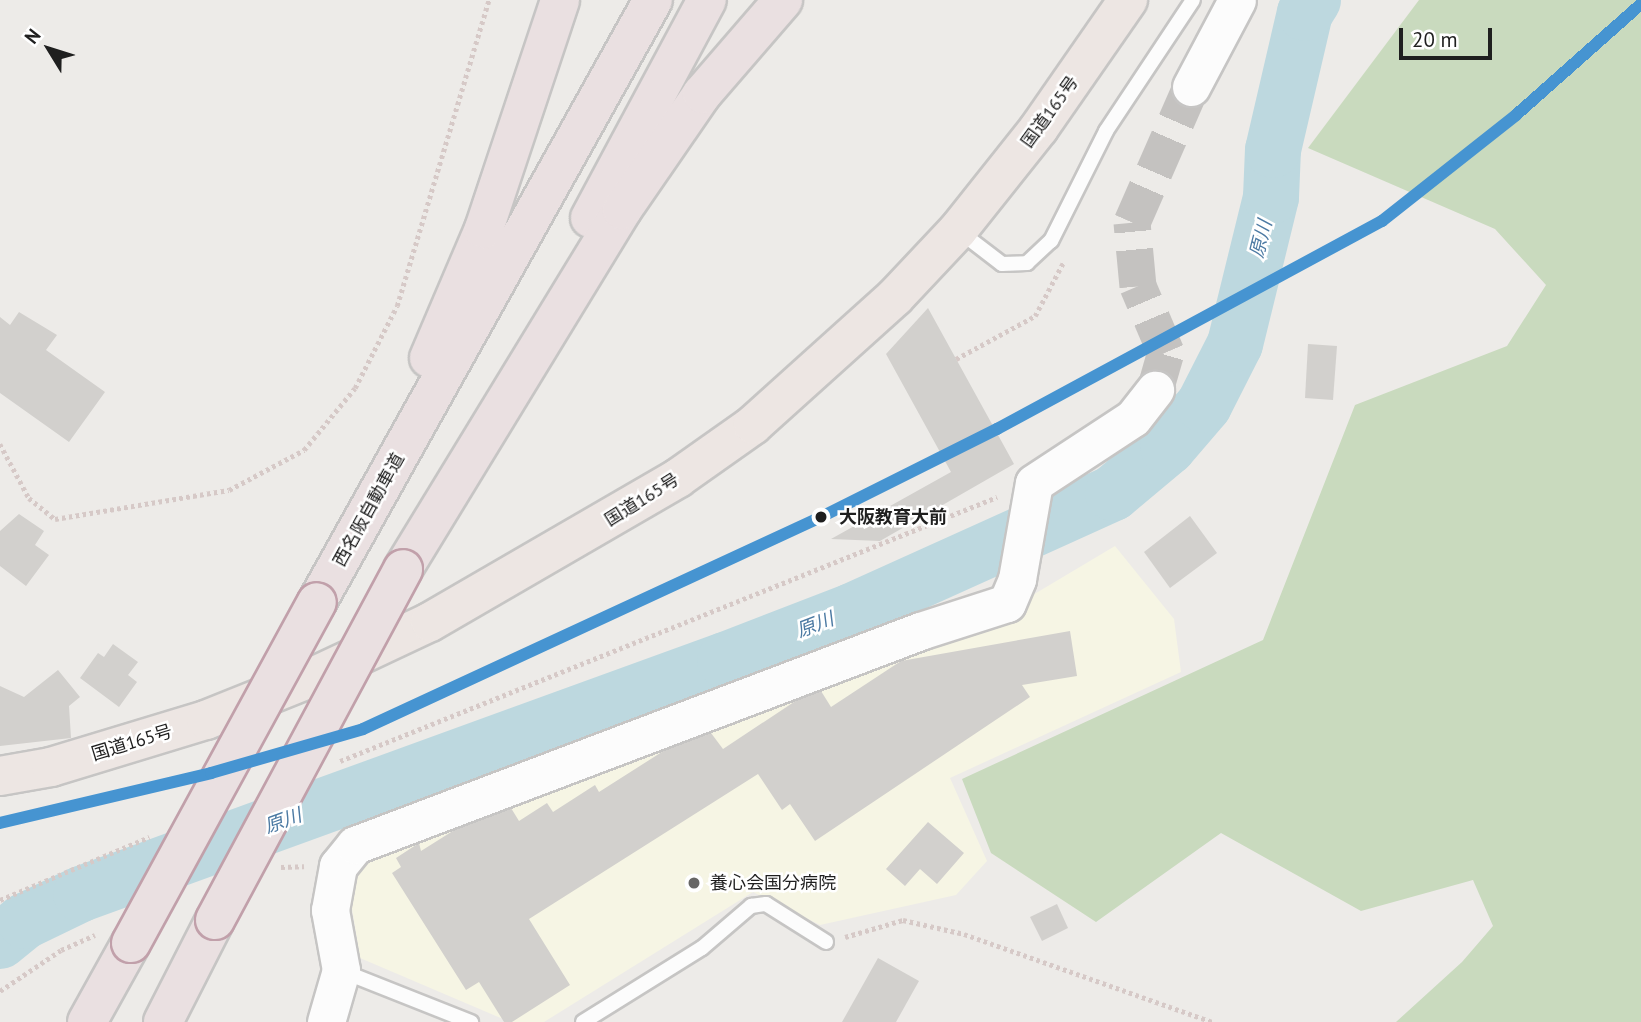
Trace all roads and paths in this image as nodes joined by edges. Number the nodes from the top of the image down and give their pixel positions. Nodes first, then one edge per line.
1 (489, 0) edge
2 (560, 0) edge
3 (653, 0) edge
4 (707, 0) edge
5 (783, 0) edge
6 (1128, 0) edge
7 (1193, 0) edge
8 (1237, 0) edge
9 (1191, 87) tunnel mouth
10 (958, 230) junction
11 (1155, 390) tunnel mouth
12 (0, 444) edge
13 (1034, 483) junction
14 (403, 569) junction
15 (317, 602) junction
16 (333, 764) dead end
17 (0, 776) edge
18 (153, 835) dead end
19 (0, 900) edge
20 (826, 942) joint
21 (341, 970) junction
22 (87, 1022) edge
23 (163, 1022) edge
24 (326, 1022) edge
25 (471, 1022) edge
26 (583, 1022) edge
27 (1213, 1022) edge

1 - 12 path
2 - 15 highway
3 - 15 highway, 西名阪自動車道
4 - 14 highway
5 - 14 highway
6 - 10 highway, 国道165号
7 - 10 lane
8 - 9 street
10 - 17 highway, 国道165号
11 - 13 street
13 - 16 path
13 - 21 street
14 - 23 highway, bridge
15 - 22 highway, 西名阪自動車道, bridge
18 - 19 path
20 - 26 lane
20 - 27 path
21 - 24 street
21 - 25 lane

